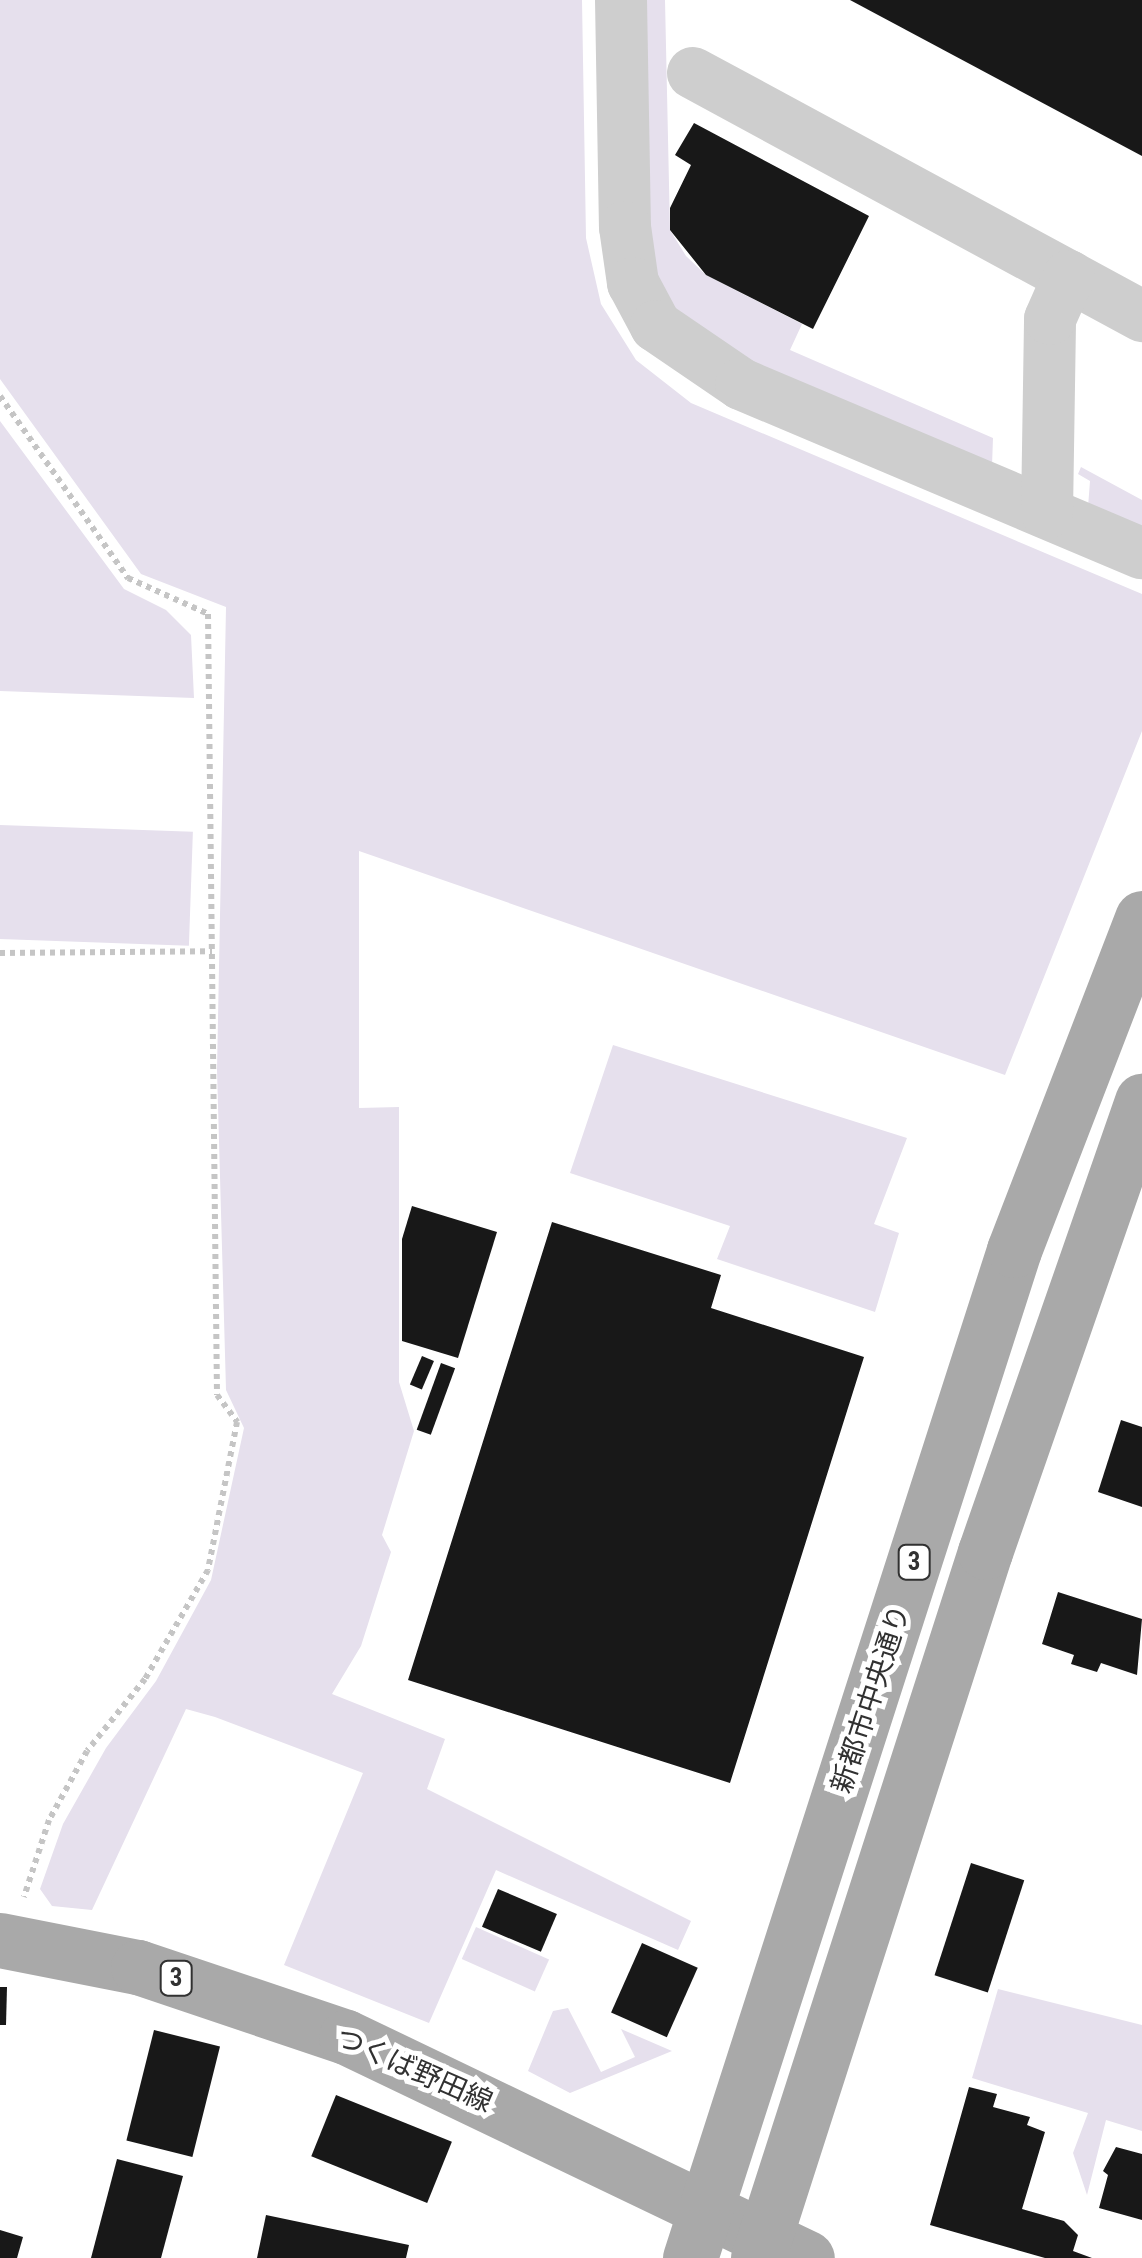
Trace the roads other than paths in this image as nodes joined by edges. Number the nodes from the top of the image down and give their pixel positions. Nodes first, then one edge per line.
1 (622, 0) edge
2 (693, 73) dead end
3 (1068, 276) junction
4 (1142, 316) edge
5 (1046, 513) junction
6 (1142, 553) edge
7 (1142, 918) edge
8 (1142, 1101) edge
9 (5, 1940) edge
10 (697, 2236) edge
11 (776, 2252) edge

1 - 5 street
2 - 3 street
3 - 4 street
3 - 5 street
5 - 6 street
7 - 10 main road, 新都市中央通り / 3
8 - 11 main road, 3
9 - 10 main road, つくば野田線 / 3
10 - 11 main road, つくば野田線 / 3

